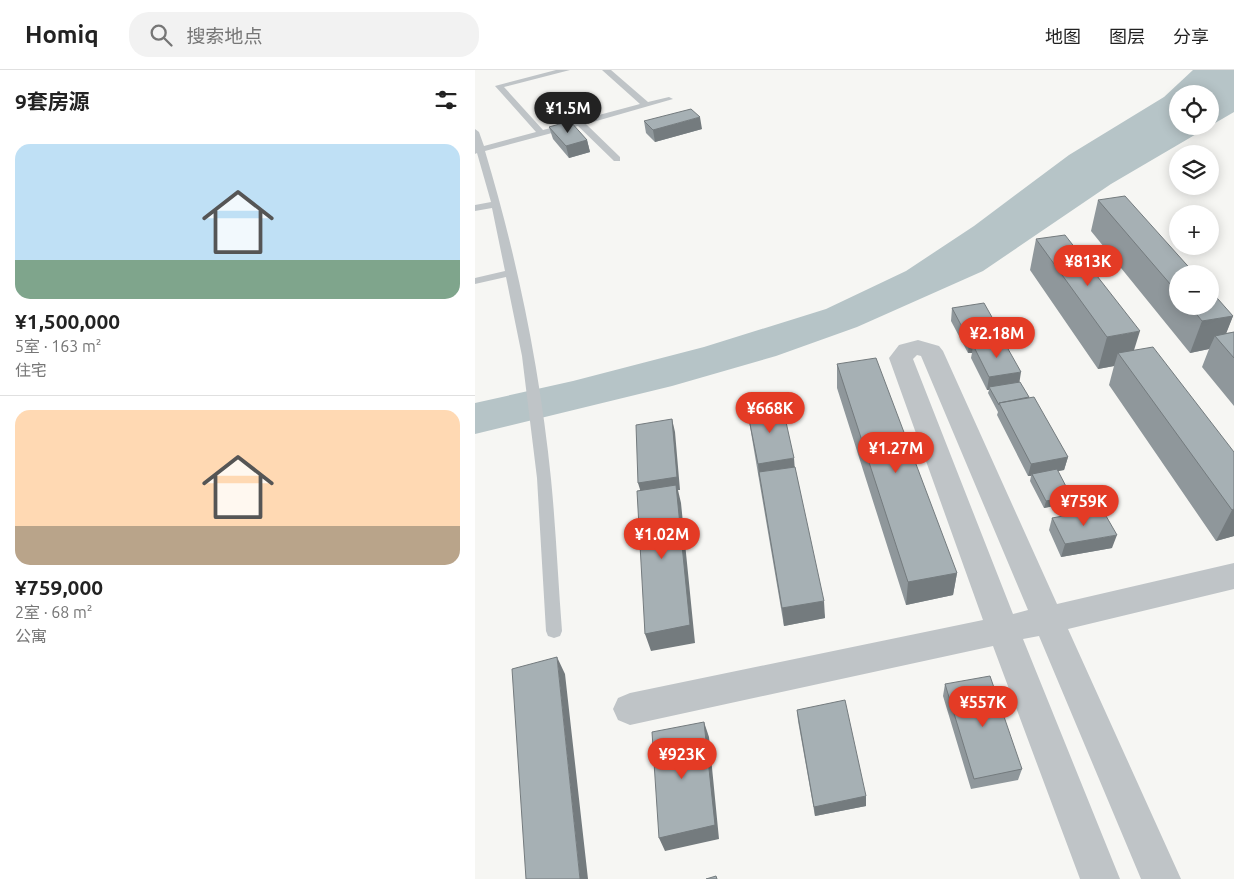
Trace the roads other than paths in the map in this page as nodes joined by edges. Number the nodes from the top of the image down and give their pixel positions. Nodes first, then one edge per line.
1 (566, 70) edge
2 (606, 70) edge
3 (669, 99) dead end
4 (646, 105) junction
5 (580, 123) junction
6 (475, 132) edge
7 (543, 134) junction
8 (477, 150) edge
9 (617, 159) dead end
10 (496, 204) junction
11 (475, 208) edge
12 (510, 273) junction
13 (475, 281) edge
14 (1234, 576) edge
15 (1049, 620) junction
16 (1003, 630) junction
17 (554, 631) dead end
18 (630, 709) dead end
19 (1100, 879) edge
20 (1161, 879) edge

1 - 7 lane
2 - 4 lane
3 - 4 lane
4 - 5 lane
5 - 7 lane
5 - 9 lane
6 - 8 lane
7 - 8 lane
8 - 10 lane
10 - 11 lane
10 - 12 lane
12 - 13 lane
12 - 17 lane
14 - 15 street
15 - 16 street
15 - 16 street
15 - 20 street
16 - 18 street
16 - 19 street

